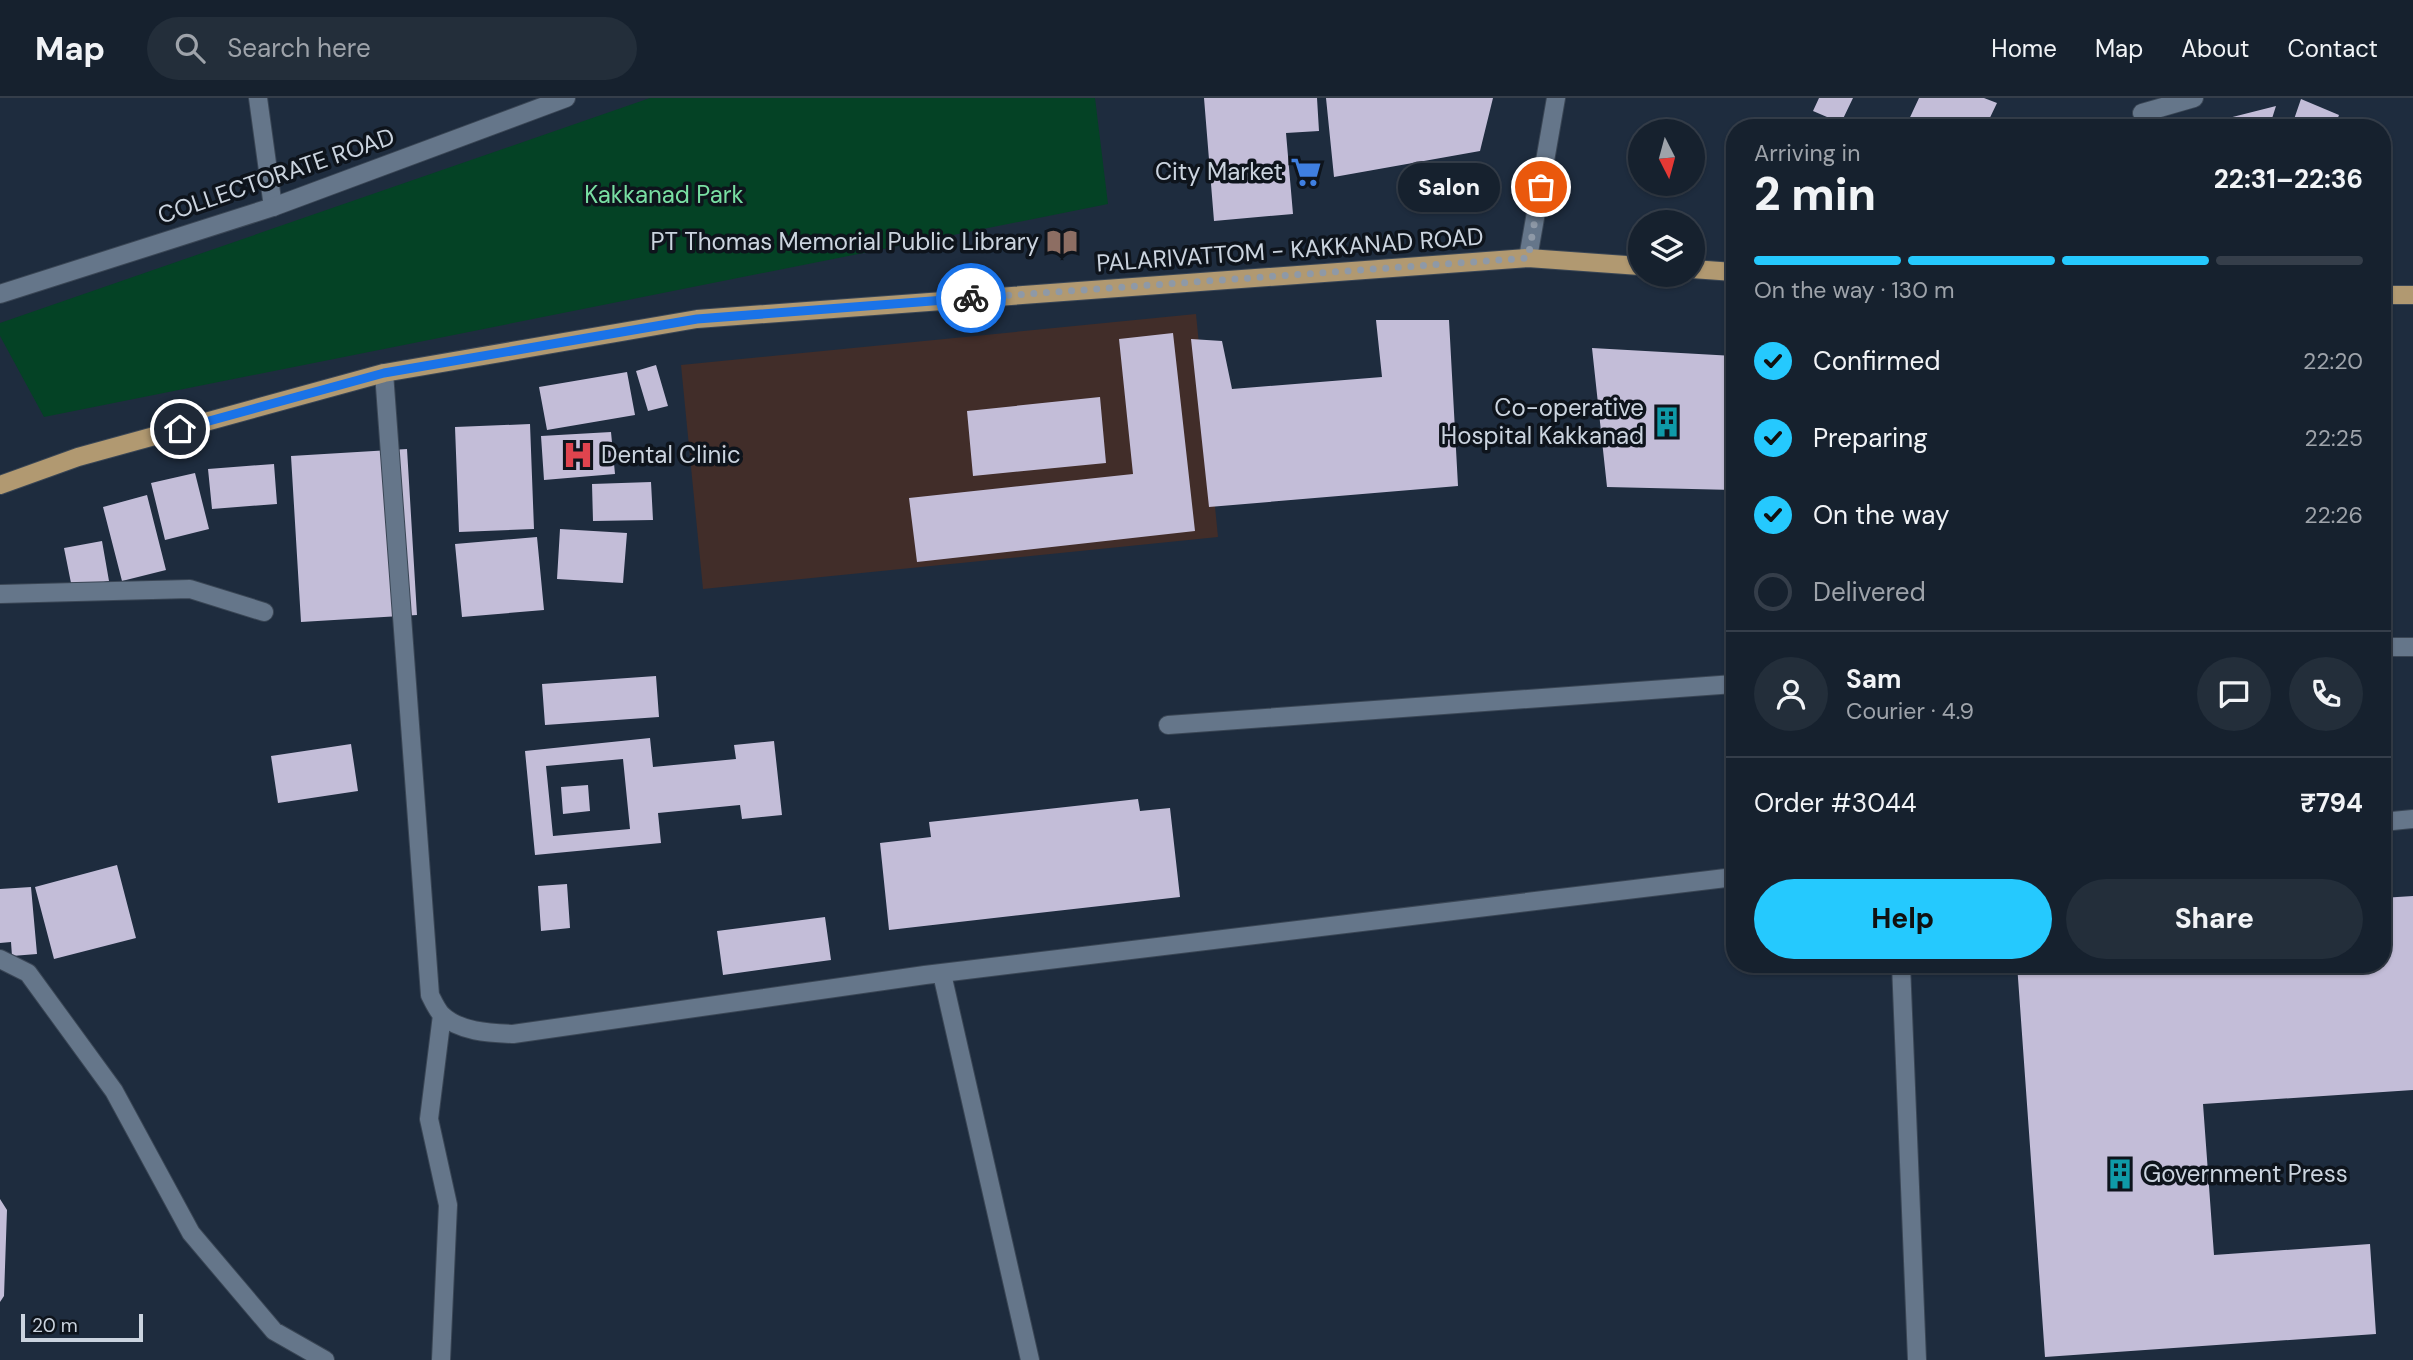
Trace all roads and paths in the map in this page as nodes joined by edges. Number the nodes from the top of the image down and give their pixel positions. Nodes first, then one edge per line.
1 (258, 98) edge
2 (566, 98) edge
3 (1556, 98) edge
4 (2194, 98) edge
5 (2142, 113) dead end
6 (273, 207) junction
7 (1528, 258) junction
8 (1628, 264) edge
9 (1705, 270) edge
10 (1726, 271) edge
11 (0, 294) edge
12 (2391, 295) edge
13 (2413, 295) edge
14 (384, 373) junction
15 (0, 485) edge
16 (0, 594) edge
17 (264, 612) dead end
18 (2413, 647) edge
19 (2391, 648) edge
20 (1726, 685) edge
21 (1168, 725) dead end
22 (2413, 819) edge
23 (2391, 821) edge
24 (1726, 878) edge
25 (0, 960) edge
26 (1900, 973) edge
27 (942, 974) junction
28 (442, 1015) junction
29 (325, 1360) edge
30 (441, 1360) edge
31 (1030, 1360) edge
32 (1917, 1360) edge

1 - 6 street
2 - 6 street, COLLECTORATE ROAD
3 - 7 street
4 - 5 street
6 - 11 street, COLLECTORATE ROAD
7 - 8 main road, PALARIVATTOM - KAKKANAD ROAD
7 - 14 main road, PALARIVATTOM - KAKKANAD ROAD
9 - 10 main road
12 - 13 main road
14 - 15 main road, PALARIVATTOM - KAKKANAD ROAD
14 - 28 street
16 - 17 street
18 - 19 street
20 - 21 street
22 - 23 street
24 - 27 street
25 - 29 street
26 - 32 street
27 - 28 street
27 - 31 street
28 - 30 street

